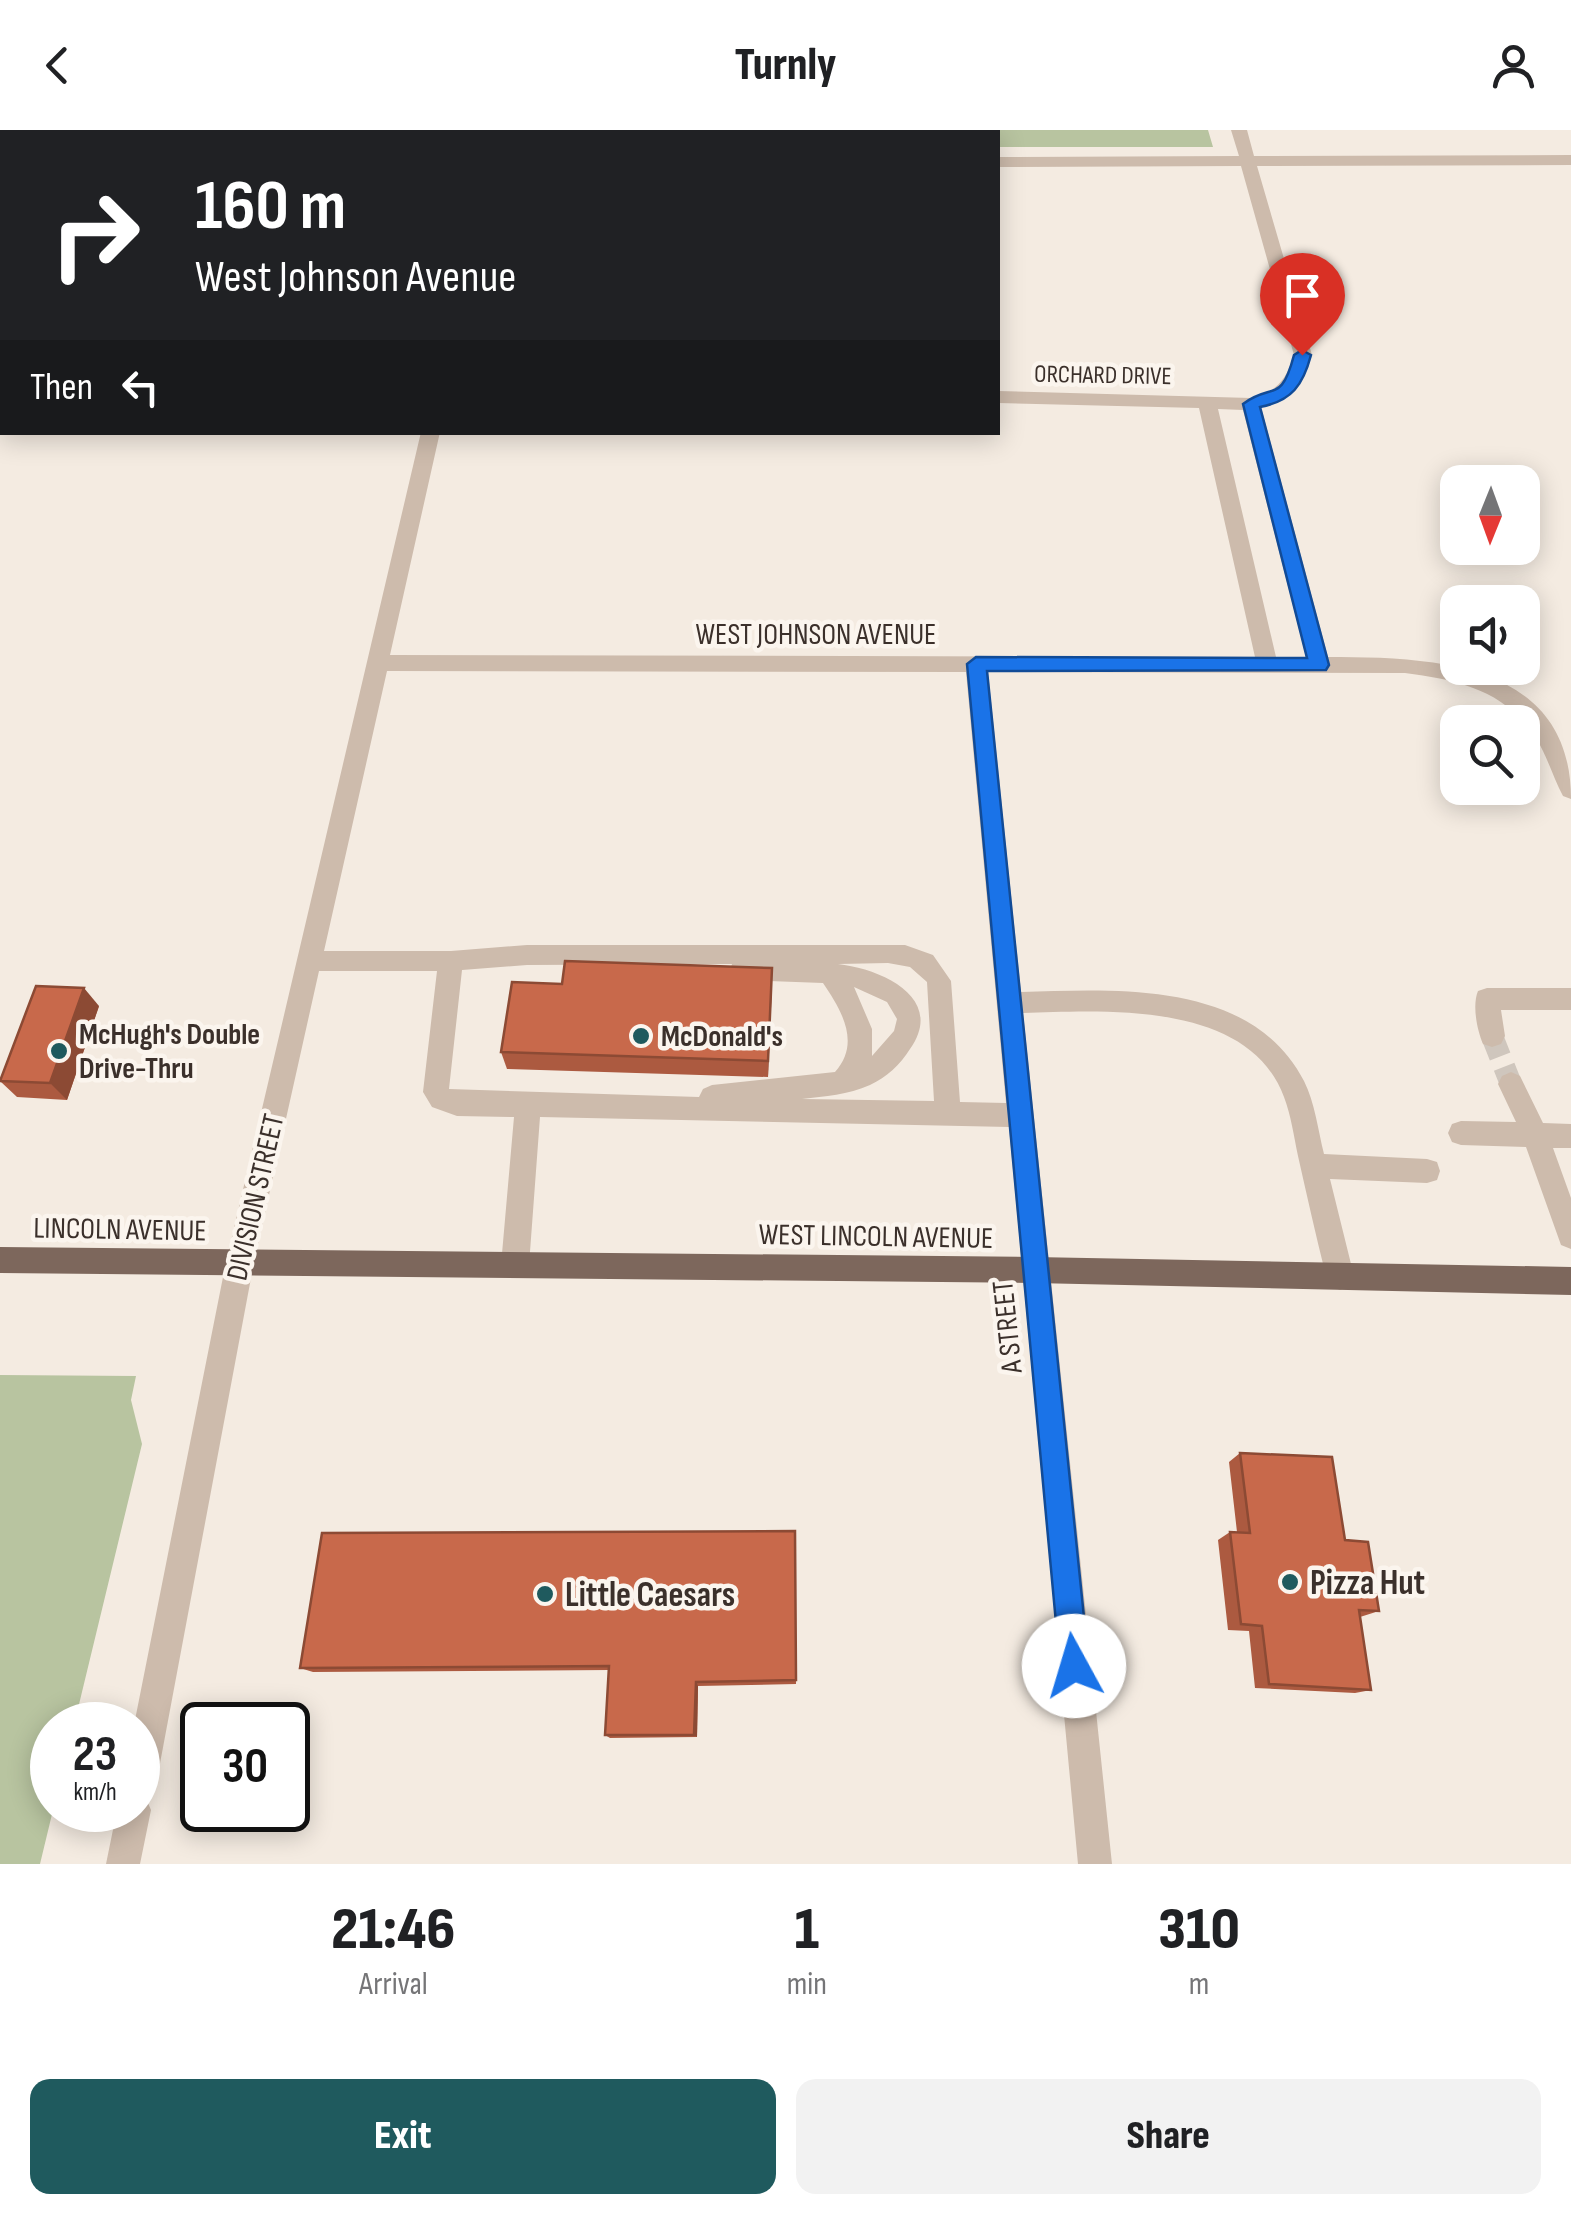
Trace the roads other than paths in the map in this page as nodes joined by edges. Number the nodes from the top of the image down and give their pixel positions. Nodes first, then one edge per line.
1 (1239, 130) edge
2 (1571, 160) edge
3 (1000, 162) edge
4 (1249, 163) junction
5 (1000, 397) edge
6 (1208, 402) junction
7 (1251, 404) junction
8 (430, 435) edge
9 (378, 662) junction
10 (976, 664) junction
11 (1268, 665) junction
12 (1319, 665) junction
13 (1571, 790) edge
14 (527, 955) junction
15 (309, 961) junction
16 (452, 961) junction
17 (830, 973) junction
18 (1571, 999) edge
19 (1008, 1003) junction
20 (1492, 1036) tunnel mouth
21 (842, 1083) junction
22 (1511, 1084) tunnel mouth
23 (528, 1106) junction
24 (675, 1108) junction
25 (948, 1114) junction
26 (1019, 1115) junction
27 (1462, 1133) dead end
28 (1535, 1135) junction
29 (1571, 1136) edge
30 (1313, 1166) junction
31 (1427, 1171) dead end
32 (1571, 1236) edge
33 (0, 1260) edge
34 (240, 1262) junction
35 (515, 1265) junction
36 (1034, 1270) junction
37 (1340, 1276) junction
38 (1571, 1280) edge
39 (155, 1702) edge
40 (130, 1832) edge
41 (123, 1864) edge
42 (1095, 1864) edge

1 - 4 street
2 - 4 street
3 - 4 street
4 - 7 street, ORCHARD DRIVE
5 - 6 street, ORCHARD DRIVE
6 - 7 street, ORCHARD DRIVE
6 - 11 street, ORCHARD DRIVE
7 - 12 street
8 - 9 street, DIVISION STREET
9 - 10 street, WEST JOHNSON AVENUE
9 - 15 street, DIVISION STREET
10 - 11 street, WEST JOHNSON AVENUE
10 - 19 street, A STREET
11 - 12 street, WEST JOHNSON AVENUE
12 - 13 street, WEST JOHNSON AVENUE
14 - 16 street
14 - 17 street
14 - 25 street
15 - 16 street
15 - 34 street, DIVISION STREET
16 - 23 street
17 - 21 street
17 - 21 street
18 - 20 street
19 - 26 street, A STREET
19 - 30 street
21 - 24 street
22 - 28 street
23 - 24 street
23 - 35 street
24 - 25 street
25 - 26 street
26 - 36 street, A STREET
27 - 28 street
28 - 29 street
28 - 32 street
30 - 31 street
30 - 37 street
33 - 34 main road, LINCOLN AVENUE
34 - 35 main road, WEST LINCOLN AVENUE
34 - 39 street, DIVISION STREET
35 - 36 main road, WEST LINCOLN AVENUE
36 - 37 main road, WEST LINCOLN AVENUE
36 - 42 street, A STREET
37 - 38 main road, WEST LINCOLN AVENUE
40 - 41 street

